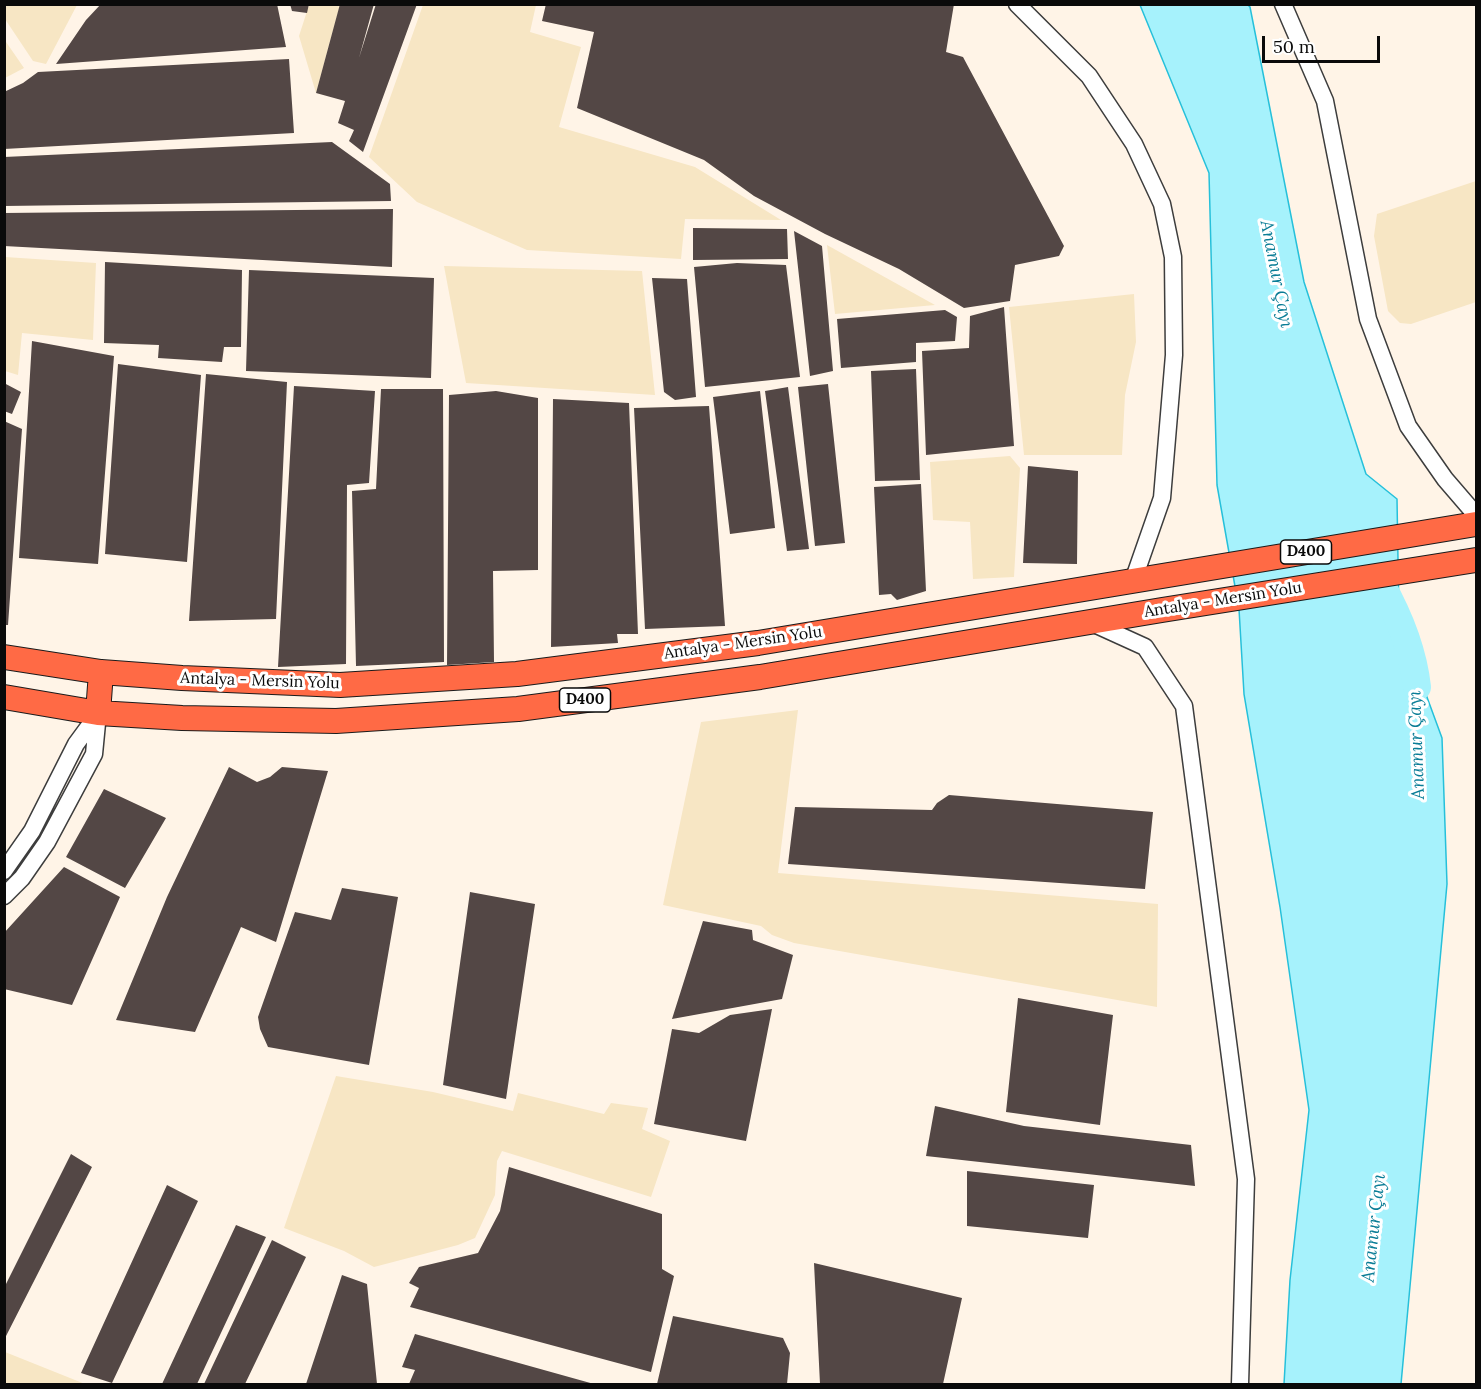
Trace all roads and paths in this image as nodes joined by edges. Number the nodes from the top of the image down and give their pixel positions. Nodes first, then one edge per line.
1 (1017, 4) edge
2 (1283, 4) edge
3 (1472, 522) edge
4 (1471, 560) edge
5 (1141, 580) junction
6 (1089, 622) junction
7 (4, 657) edge
8 (101, 672) junction
9 (4, 697) edge
10 (98, 713) junction
11 (4, 871) edge
12 (4, 897) edge
13 (1240, 1384) edge

1 - 5 street
2 - 3 street
3 - 5 highway, Antalya - Mersin Yolu / D400
4 - 6 highway, Antalya - Mersin Yolu / D400
5 - 8 highway, Antalya - Mersin Yolu / D400
6 - 10 highway, Antalya - Mersin Yolu / D400
6 - 13 street
7 - 8 highway, Antalya - Mersin Yolu / D400
8 - 10 highway
9 - 10 highway, Antalya - Mersin Yolu / D400
10 - 11 street
10 - 12 street

